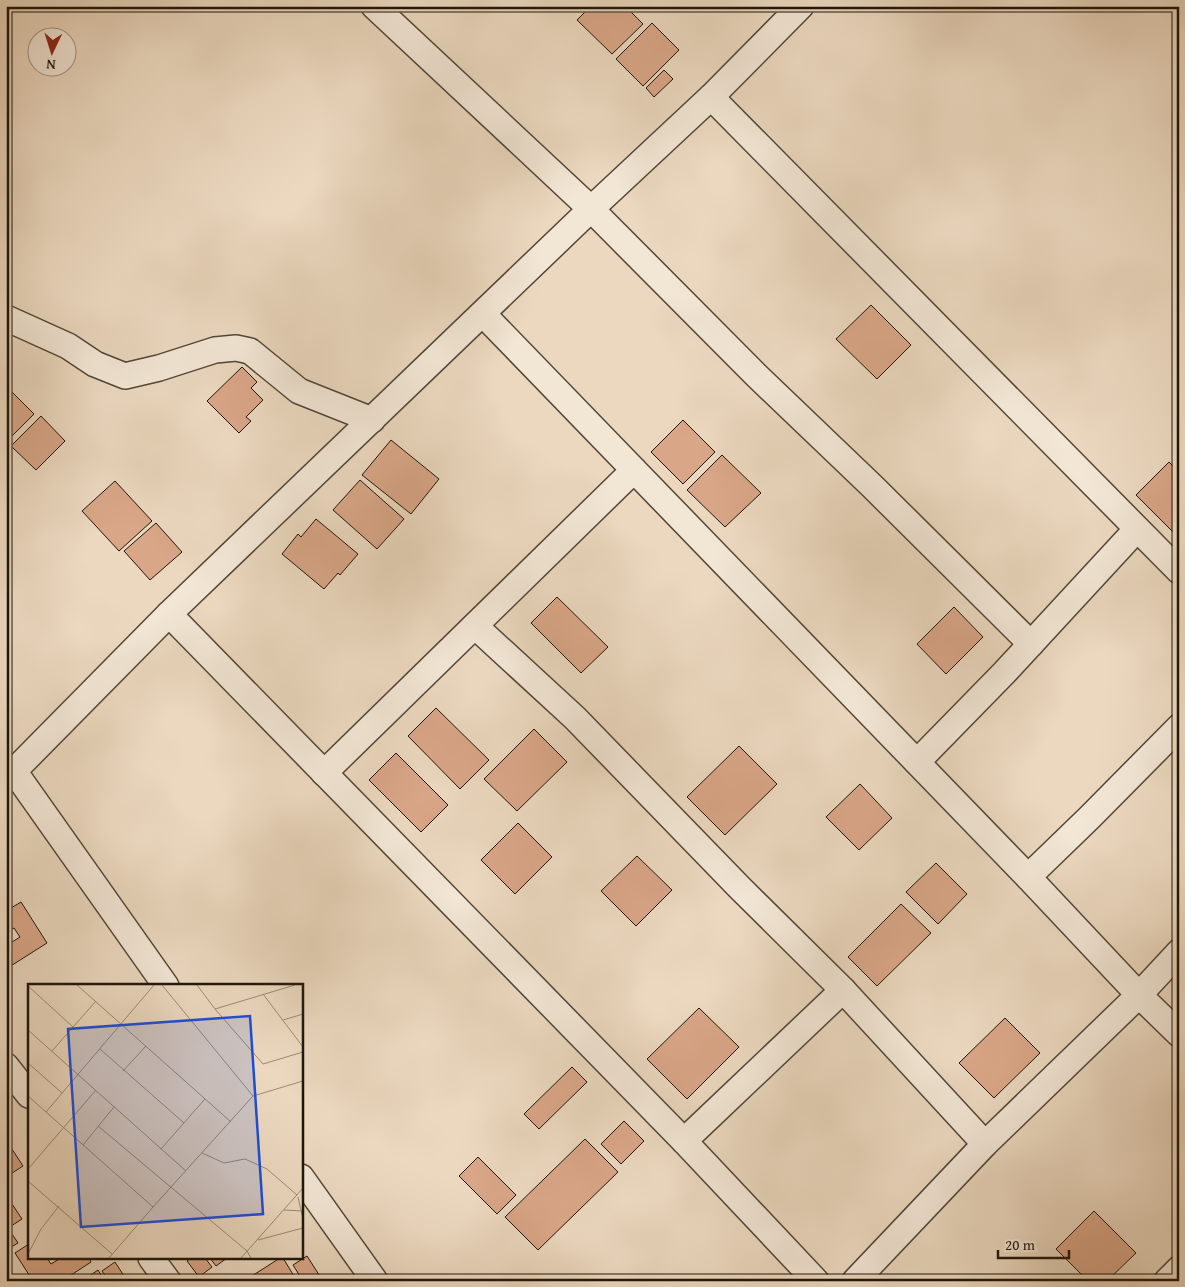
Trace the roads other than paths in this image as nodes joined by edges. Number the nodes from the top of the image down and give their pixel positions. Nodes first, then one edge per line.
1 (374, 6) edge
2 (801, 6) edge
3 (711, 97) junction
4 (591, 209) junction
5 (483, 314) junction
6 (6, 318) edge
7 (372, 420) junction
8 (634, 470) junction
9 (1137, 529) junction
10 (1179, 571) edge
11 (169, 614) junction
12 (475, 626) junction
13 (1031, 644) junction
14 (1179, 727) edge
15 (917, 762) junction
16 (10, 772) edge
17 (324, 773) junction
18 (1028, 877) junction
19 (1179, 952) edge
20 (165, 984) edge
21 (843, 990) junction
22 (1139, 995) junction
23 (1179, 1034) edge
24 (6, 1066) edge
25 (28, 1094) edge
26 (684, 1141) junction
27 (985, 1144) junction
28 (302, 1178) edge
29 (152, 1260) edge
30 (1179, 1269) edge
31 (168, 1281) edge
32 (375, 1281) edge
33 (816, 1281) edge
34 (855, 1281) edge
35 (1167, 1281) edge

1 - 4 street
2 - 3 street
3 - 4 street
3 - 9 street
4 - 5 street
4 - 13 street
5 - 7 street
5 - 8 street
6 - 7 street
7 - 11 street
8 - 12 street
8 - 15 street
9 - 10 street
9 - 13 street
11 - 16 street
11 - 17 street
12 - 17 street
12 - 21 street
13 - 15 street
14 - 18 street
15 - 18 street
16 - 20 street
17 - 26 street
18 - 22 street
19 - 22 street
21 - 26 street
21 - 27 street
22 - 23 street
22 - 27 street
24 - 25 street
26 - 33 street
27 - 34 street
28 - 32 street
29 - 31 street
30 - 35 street

